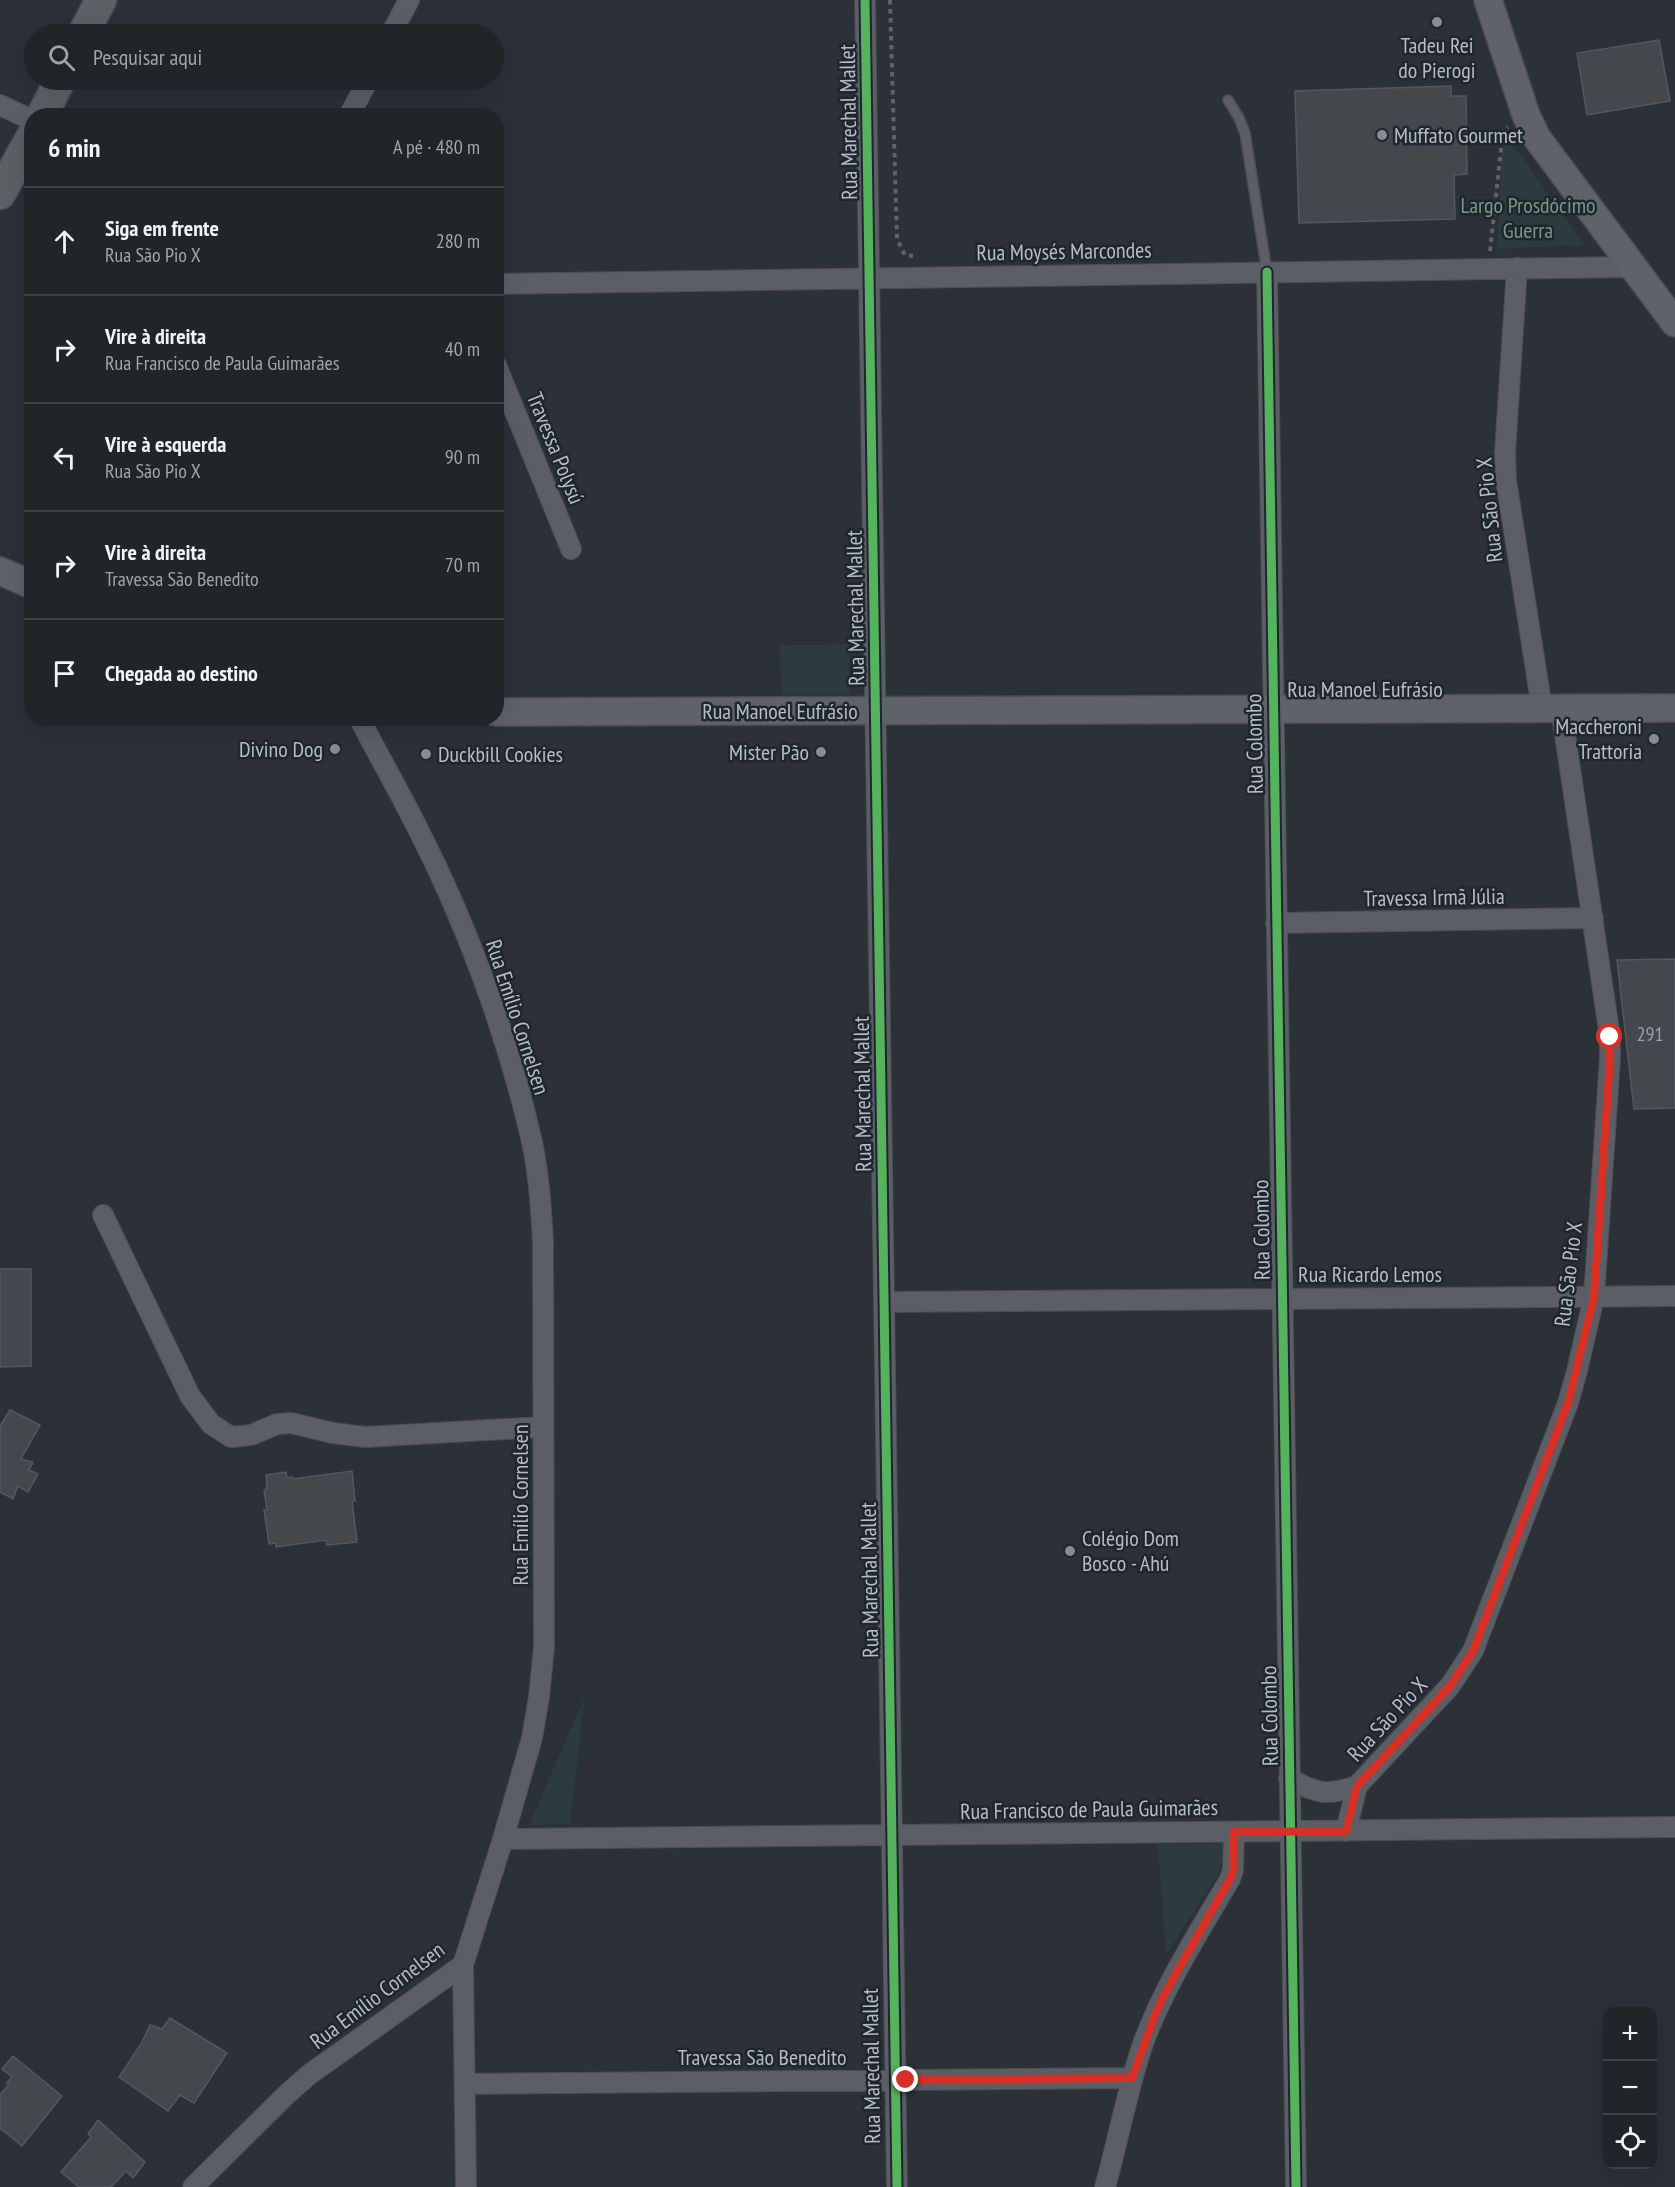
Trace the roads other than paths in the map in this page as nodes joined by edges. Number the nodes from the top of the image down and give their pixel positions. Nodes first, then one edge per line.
1 (101, 0) edge
2 (409, 0) edge
3 (866, 0) edge
4 (1488, 0) edge
5 (88, 24) edge
6 (396, 24) edge
7 (55, 90) edge
8 (363, 90) edge
9 (1228, 100) dead end
10 (0, 105) edge
11 (46, 108) edge
12 (353, 108) edge
13 (24, 116) edge
14 (24, 150) edge
15 (0, 194) edge
16 (1632, 267) junction
17 (1516, 268) junction
18 (1266, 272) junction
19 (870, 278) junction
20 (504, 284) edge
21 (1675, 323) edge
22 (504, 385) edge
23 (571, 549) dead end
24 (0, 571) edge
25 (24, 582) edge
26 (1552, 708) junction
27 (1675, 708) edge
28 (1273, 709) junction
29 (876, 711) junction
30 (504, 712) edge
31 (363, 726) edge
32 (1593, 918) junction
33 (1276, 924) junction
34 (103, 1215) dead end
35 (1675, 1296) edge
36 (1594, 1297) junction
37 (1282, 1299) junction
38 (885, 1302) junction
39 (543, 1427) junction
40 (1289, 1778) junction
41 (1357, 1786) junction
42 (1675, 1827) edge
43 (1290, 1831) junction
44 (1346, 1831) junction
45 (1234, 1832) junction
46 (892, 1835) junction
47 (503, 1839) junction
48 (463, 1965) junction
49 (1132, 2078) junction
50 (896, 2080) junction
51 (465, 2084) junction
52 (193, 2187) edge
53 (466, 2187) edge
54 (897, 2187) edge
55 (1105, 2187) edge
56 (1296, 2187) edge

1 - 5 main road
2 - 6 street
3 - 19 street, Rua Marechal Mallet
4 - 16 street
7 - 11 main road
8 - 12 street
9 - 18 lane
10 - 13 street
14 - 15 main road
16 - 17 street, Rua Moysés Marcondes
16 - 21 street
17 - 18 street, Rua Moysés Marcondes
17 - 26 street, Rua São Pio X
18 - 19 street, Rua Moysés Marcondes
18 - 28 street, Rua Colombo
19 - 20 street, Rua Moysés Marcondes
19 - 29 street, Rua Marechal Mallet
22 - 23 street, Travessa Polysú
24 - 25 street
26 - 27 street, Rua Manoel Eufrásio
26 - 28 street, Rua Manoel Eufrásio
26 - 32 street, Rua São Pio X
28 - 29 street, Rua Manoel Eufrásio
28 - 33 street, Rua Colombo
29 - 30 street, Rua Manoel Eufrásio
29 - 38 street, Rua Marechal Mallet
31 - 39 street, Rua Emílio Cornelsen
32 - 33 street, Travessa Irmã Júlia
32 - 36 street, Rua São Pio X
33 - 37 street, Rua Colombo
34 - 39 street
35 - 36 street, Rua Ricardo Lemos
36 - 37 street, Rua Ricardo Lemos
36 - 41 street, Rua São Pio X
37 - 38 street, Rua Ricardo Lemos
37 - 40 street, Rua Colombo
38 - 46 street, Rua Marechal Mallet
39 - 47 street, Rua Emílio Cornelsen
40 - 41 street, Rua São Pio X
40 - 43 street, Rua Colombo
41 - 44 street, Rua São Pio X
42 - 44 street, Rua Francisco de Paula Guimarães
43 - 44 street, Rua Francisco de Paula Guimarães
43 - 45 street, Rua Francisco de Paula Guimarães
43 - 56 street, Rua Colombo
45 - 46 street, Rua Francisco de Paula Guimarães
45 - 49 street
46 - 47 street, Rua Francisco de Paula Guimarães
46 - 50 street, Rua Marechal Mallet
47 - 48 street, Rua Emílio Cornelsen
48 - 51 street
48 - 52 street, Rua Emílio Cornelsen
49 - 50 street, Travessa São Benedito
49 - 55 street
50 - 51 street, Travessa São Benedito
50 - 54 street, Rua Marechal Mallet
51 - 53 street

